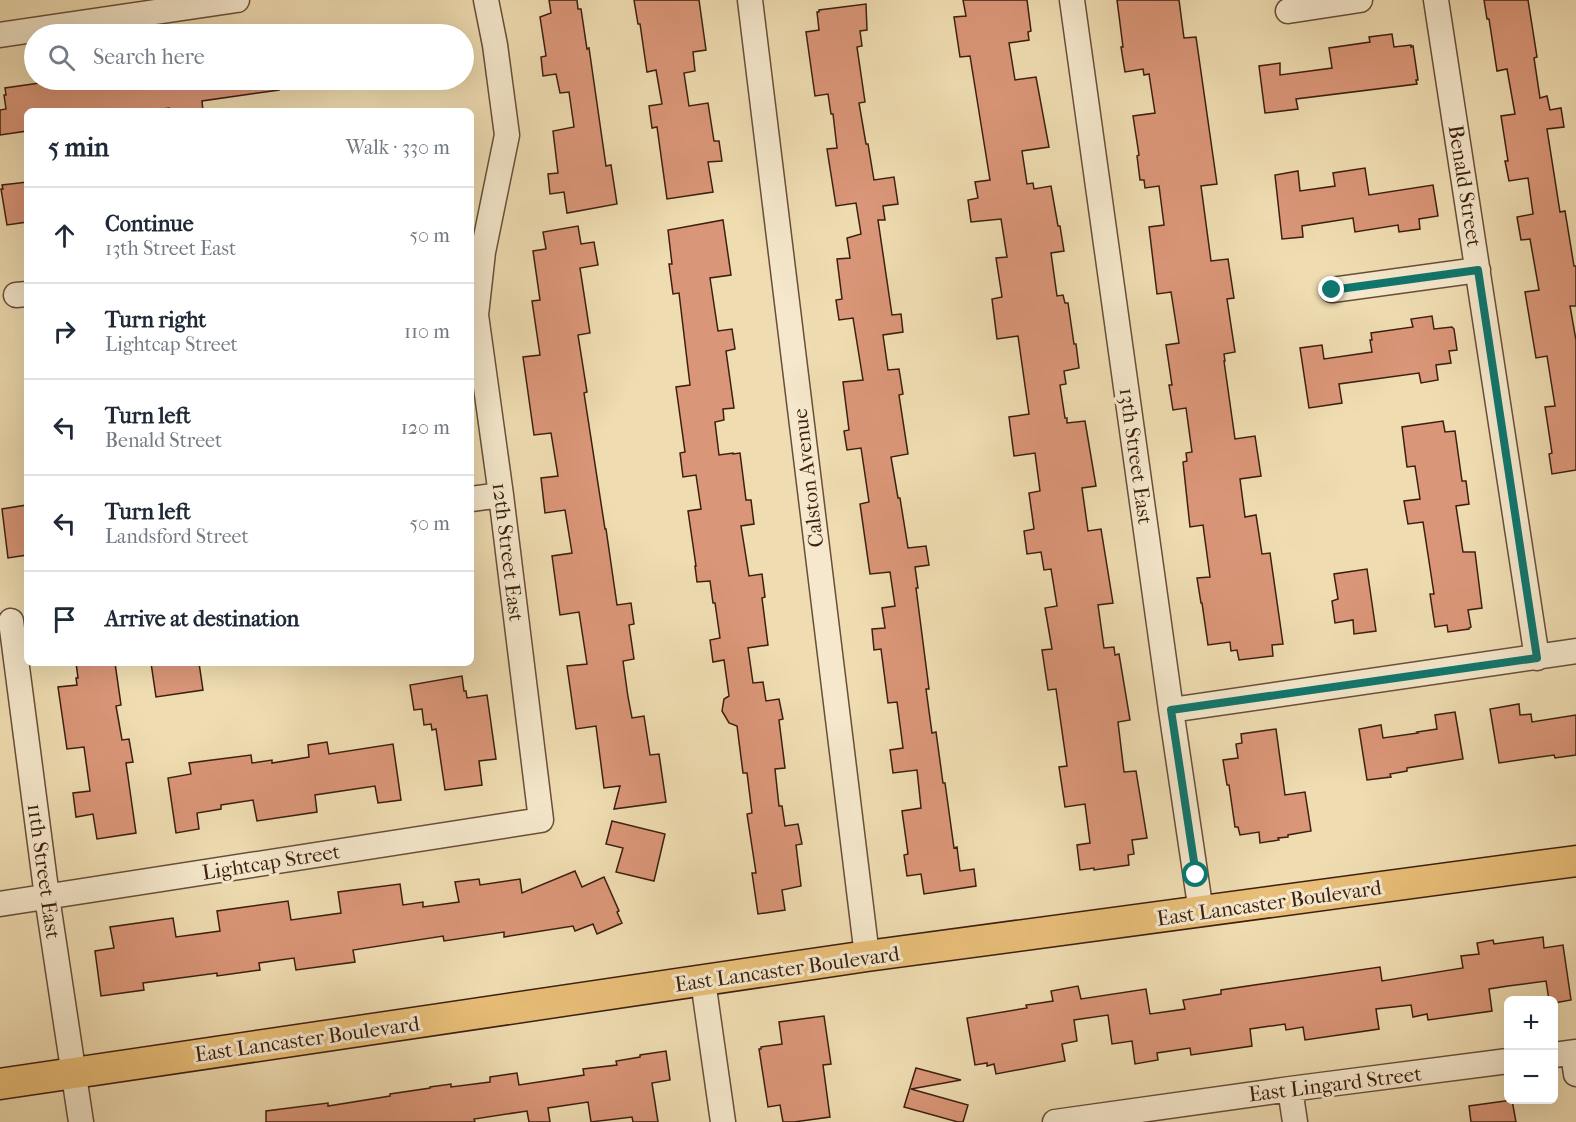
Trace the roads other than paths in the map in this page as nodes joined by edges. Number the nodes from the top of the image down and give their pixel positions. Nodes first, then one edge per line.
1 (237, 0) edge
2 (486, 0) edge
3 (750, 0) edge
4 (1072, 0) edge
5 (1360, 0) edge
6 (1436, 0) edge
7 (1288, 11) dead end
8 (74, 24) edge
9 (24, 31) edge
10 (0, 35) edge
11 (477, 251) edge
12 (1478, 270) junction
13 (1332, 290) dead end
14 (501, 495) junction
15 (474, 499) edge
16 (12, 620) edge
17 (1576, 651) edge
18 (1537, 658) junction
19 (1171, 710) junction
20 (541, 820) joint
21 (1576, 861) edge
22 (47, 897) junction
23 (0, 904) edge
24 (1201, 912) junction
25 (867, 956) junction
26 (703, 981) junction
27 (1504, 1062) edge
28 (74, 1073) junction
29 (0, 1084) edge
30 (1290, 1089) junction
31 (81, 1122) edge
32 (723, 1122) edge
33 (1055, 1122) edge
34 (1295, 1122) edge

1 - 8 street
2 - 11 street, 12th Street East
3 - 25 street, Calston Avenue
4 - 19 street, 13th Street East
5 - 7 street
6 - 12 street, Benald Street
9 - 10 street
11 - 14 street, 12th Street East
12 - 13 street
12 - 18 street, Benald Street
14 - 15 street
14 - 20 street, 12th Street East
16 - 22 street, 11th Street East
17 - 18 street
18 - 19 street
19 - 24 street, 13th Street East
20 - 22 street, Lightcap Street
21 - 24 main road, East Lancaster Boulevard
22 - 23 street, Lightcap Street
22 - 28 street, 11th Street East
24 - 25 main road, East Lancaster Boulevard
25 - 26 main road, East Lancaster Boulevard
26 - 28 main road, East Lancaster Boulevard
26 - 32 street
27 - 30 street, East Lingard Street
28 - 29 main road, East Lancaster Boulevard
28 - 31 street, 11th Street East
30 - 33 street, East Lingard Street
30 - 34 street

